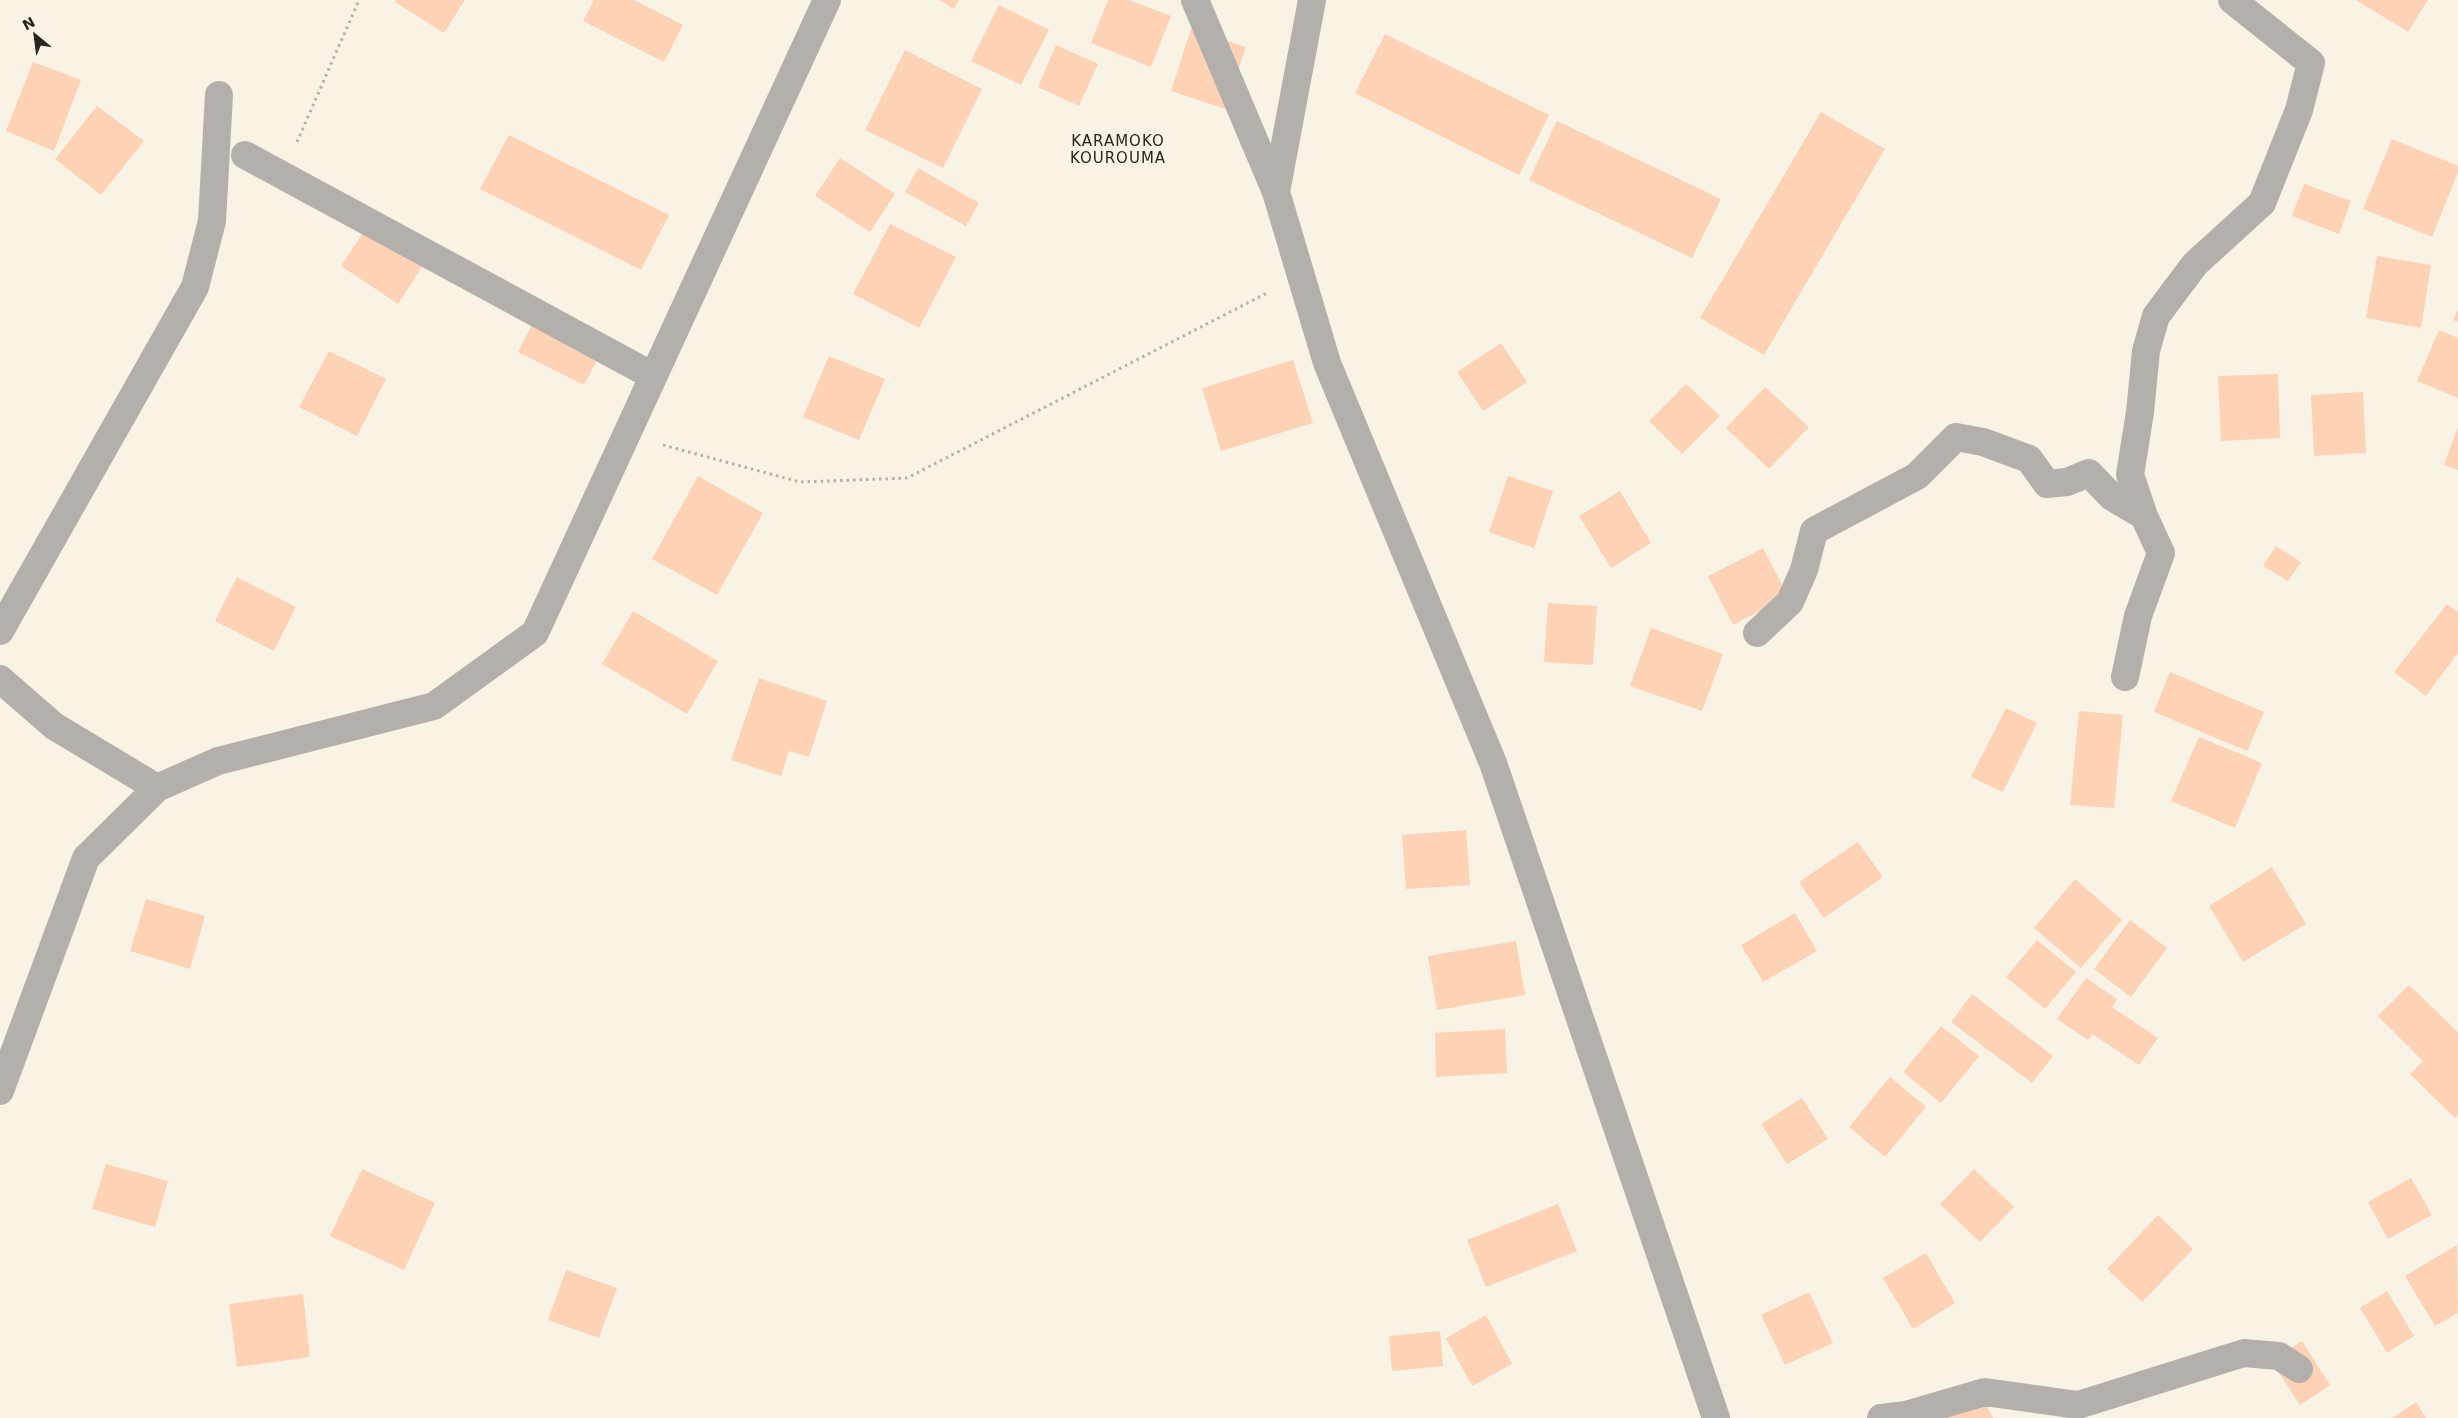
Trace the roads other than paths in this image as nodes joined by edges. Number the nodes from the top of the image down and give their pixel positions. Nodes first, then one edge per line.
1 (827, 0) edge
2 (1195, 0) edge
3 (1312, 0) edge
4 (2232, 0) edge
5 (219, 95) dead end
6 (246, 155) dead end
7 (1276, 192) junction
8 (653, 376) junction
9 (2144, 516) junction
10 (0, 631) edge
11 (1757, 633) dead end
12 (2124, 677) dead end
13 (0, 680) edge
14 (157, 788) junction
15 (0, 1091) edge
16 (2299, 1369) dead end
17 (1716, 1418) edge
18 (1880, 1418) edge

1 - 8 street
2 - 7 street
3 - 7 street
4 - 9 street
5 - 10 street
6 - 8 street
7 - 17 street
8 - 14 street
9 - 11 street
9 - 12 street
13 - 14 street
14 - 15 street
16 - 18 street

